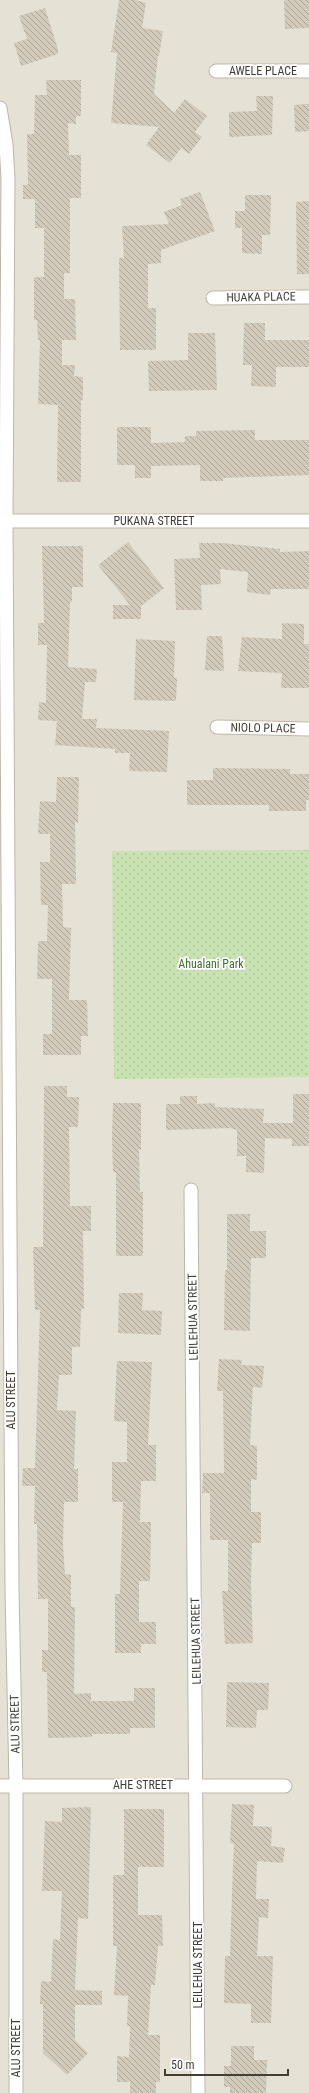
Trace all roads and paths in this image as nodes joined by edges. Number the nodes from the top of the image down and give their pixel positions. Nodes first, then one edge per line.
1 (309, 70) edge
2 (216, 71) dead end
3 (0, 108) edge
4 (309, 297) edge
5 (213, 298) dead end
6 (3, 521) edge
7 (309, 521) edge
8 (217, 728) dead end
9 (309, 729) edge
10 (191, 1190) dead end
11 (197, 1785) junction
12 (0, 1786) edge
13 (16, 1786) junction
14 (285, 1786) dead end
15 (16, 2093) edge
16 (198, 2093) edge

1 - 2 street, AWELE PLACE
3 - 6 street, ALU STREET
4 - 5 street, HUAKA PLACE
6 - 7 street, PUKANA STREET
6 - 13 street, ALU STREET
8 - 9 street, NIOLO PLACE
10 - 11 street, LEILEHUA STREET
11 - 13 street, AHE STREET
11 - 14 street, AHE STREET
11 - 16 street, LEILEHUA STREET
12 - 13 street, AHE STREET
13 - 15 street, ALU STREET

